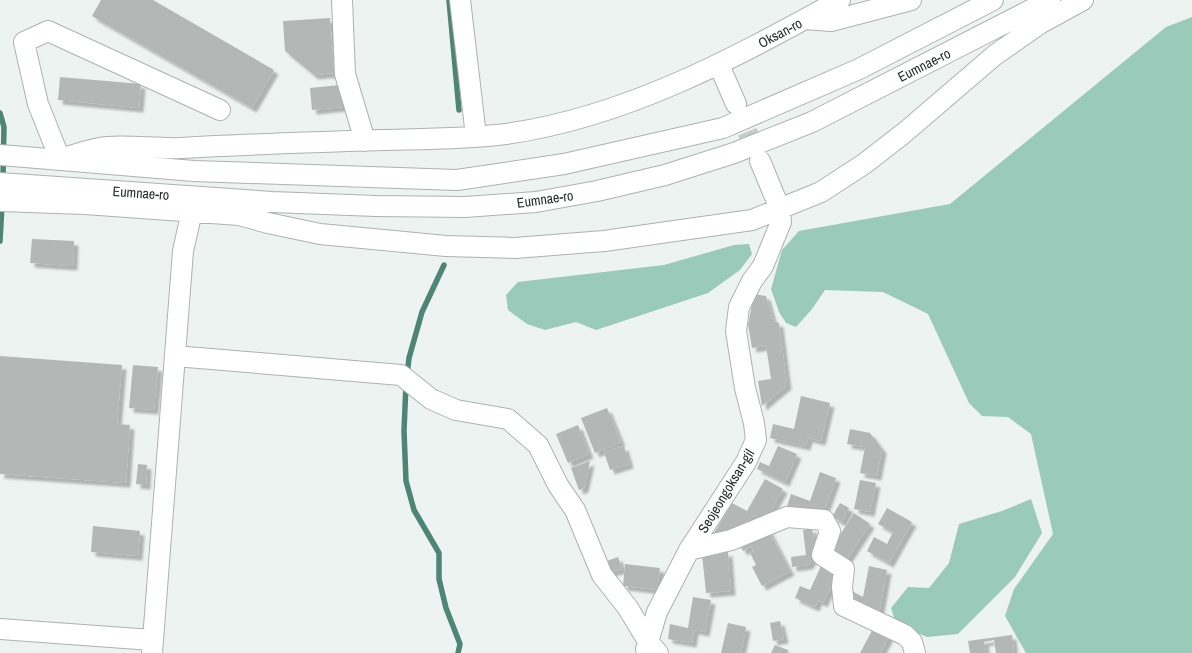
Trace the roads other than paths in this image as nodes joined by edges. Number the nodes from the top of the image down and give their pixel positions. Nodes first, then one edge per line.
1 (342, 0) edge
2 (460, 0) edge
3 (840, 0) edge
4 (911, 0) edge
5 (993, 0) edge
6 (1050, 0) edge
7 (1083, 0) edge
8 (805, 19) junction
9 (719, 65) junction
10 (736, 104) tunnel mouth
11 (220, 110) dead end
12 (476, 136) junction
13 (365, 141) junction
14 (8, 155) edge
15 (60, 159) junction
16 (760, 161) tunnel mouth
17 (0, 183) edge
18 (8, 201) edge
19 (780, 209) junction
20 (192, 211) junction
21 (175, 356) junction
22 (689, 550) junction
23 (0, 629) edge
24 (152, 646) edge
25 (650, 650) edge
26 (915, 653) edge

1 - 13 street
2 - 12 street
3 - 8 street, Oksan-ro
4 - 8 street
5 - 15 street, Eumnae-ro
6 - 17 street, Eumnae-ro
7 - 19 street
8 - 9 street, Oksan-ro
9 - 10 street
9 - 12 street, Oksan-ro
11 - 15 street
12 - 13 street, Oksan-ro
13 - 15 street, Oksan-ro
14 - 15 street, Eumnae-ro
16 - 19 street
18 - 20 street
19 - 20 street
19 - 22 street, Seojeongoksan-gil
20 - 21 street
21 - 24 street
21 - 25 street
22 - 25 street, Seojeongoksan-gil
22 - 26 street
23 - 24 street

